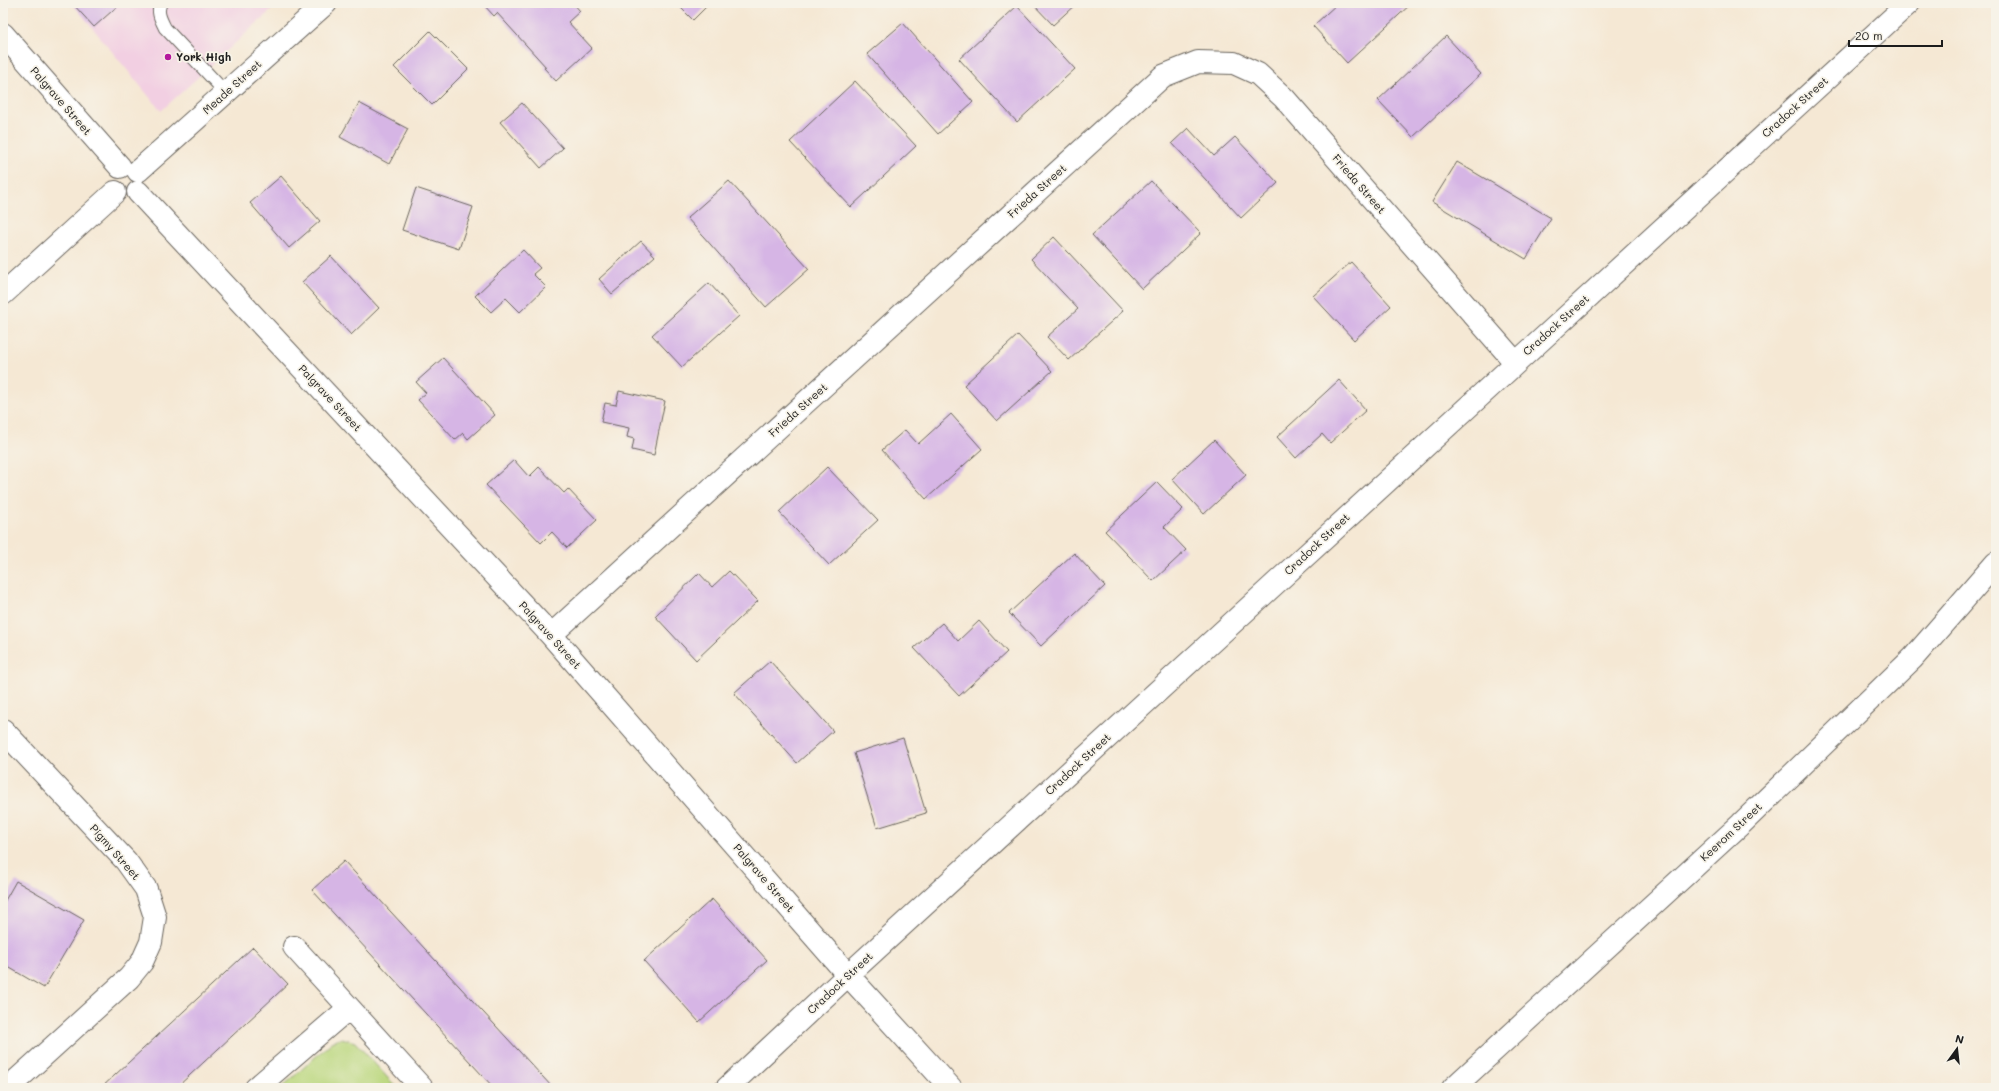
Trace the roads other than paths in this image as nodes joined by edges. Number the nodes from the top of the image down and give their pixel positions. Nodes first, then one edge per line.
1 (161, 3) edge
2 (326, 3) edge
3 (1909, 3) edge
4 (3, 34) edge
5 (226, 93) junction
6 (129, 169) junction
7 (115, 192) junction
8 (138, 192) junction
9 (3, 294) edge
10 (1515, 362) junction
11 (1996, 563) edge
12 (551, 635) junction
13 (3, 730) edge
14 (294, 947) dead end
15 (848, 975) junction
16 (349, 1008) junction
17 (8, 1088) edge
18 (256, 1088) edge
19 (422, 1088) edge
20 (727, 1088) edge
21 (951, 1088) edge
22 (1453, 1088) edge

1 - 5 lane
2 - 5 street, Meade Street
3 - 10 street, Cradock Street
4 - 6 street, Palgrave Street
5 - 6 street, Meade Street
6 - 7 street
6 - 8 street
7 - 8 street
7 - 9 street
8 - 12 street, Palgrave Street
10 - 12 street, Frieda Street
10 - 15 street, Cradock Street
11 - 22 street, Keerom Street
12 - 15 street, Palgrave Street
13 - 17 street, Pigmy Street
14 - 16 street
15 - 20 street, Cradock Street
15 - 21 street, Palgrave Street
16 - 18 street
16 - 19 street

